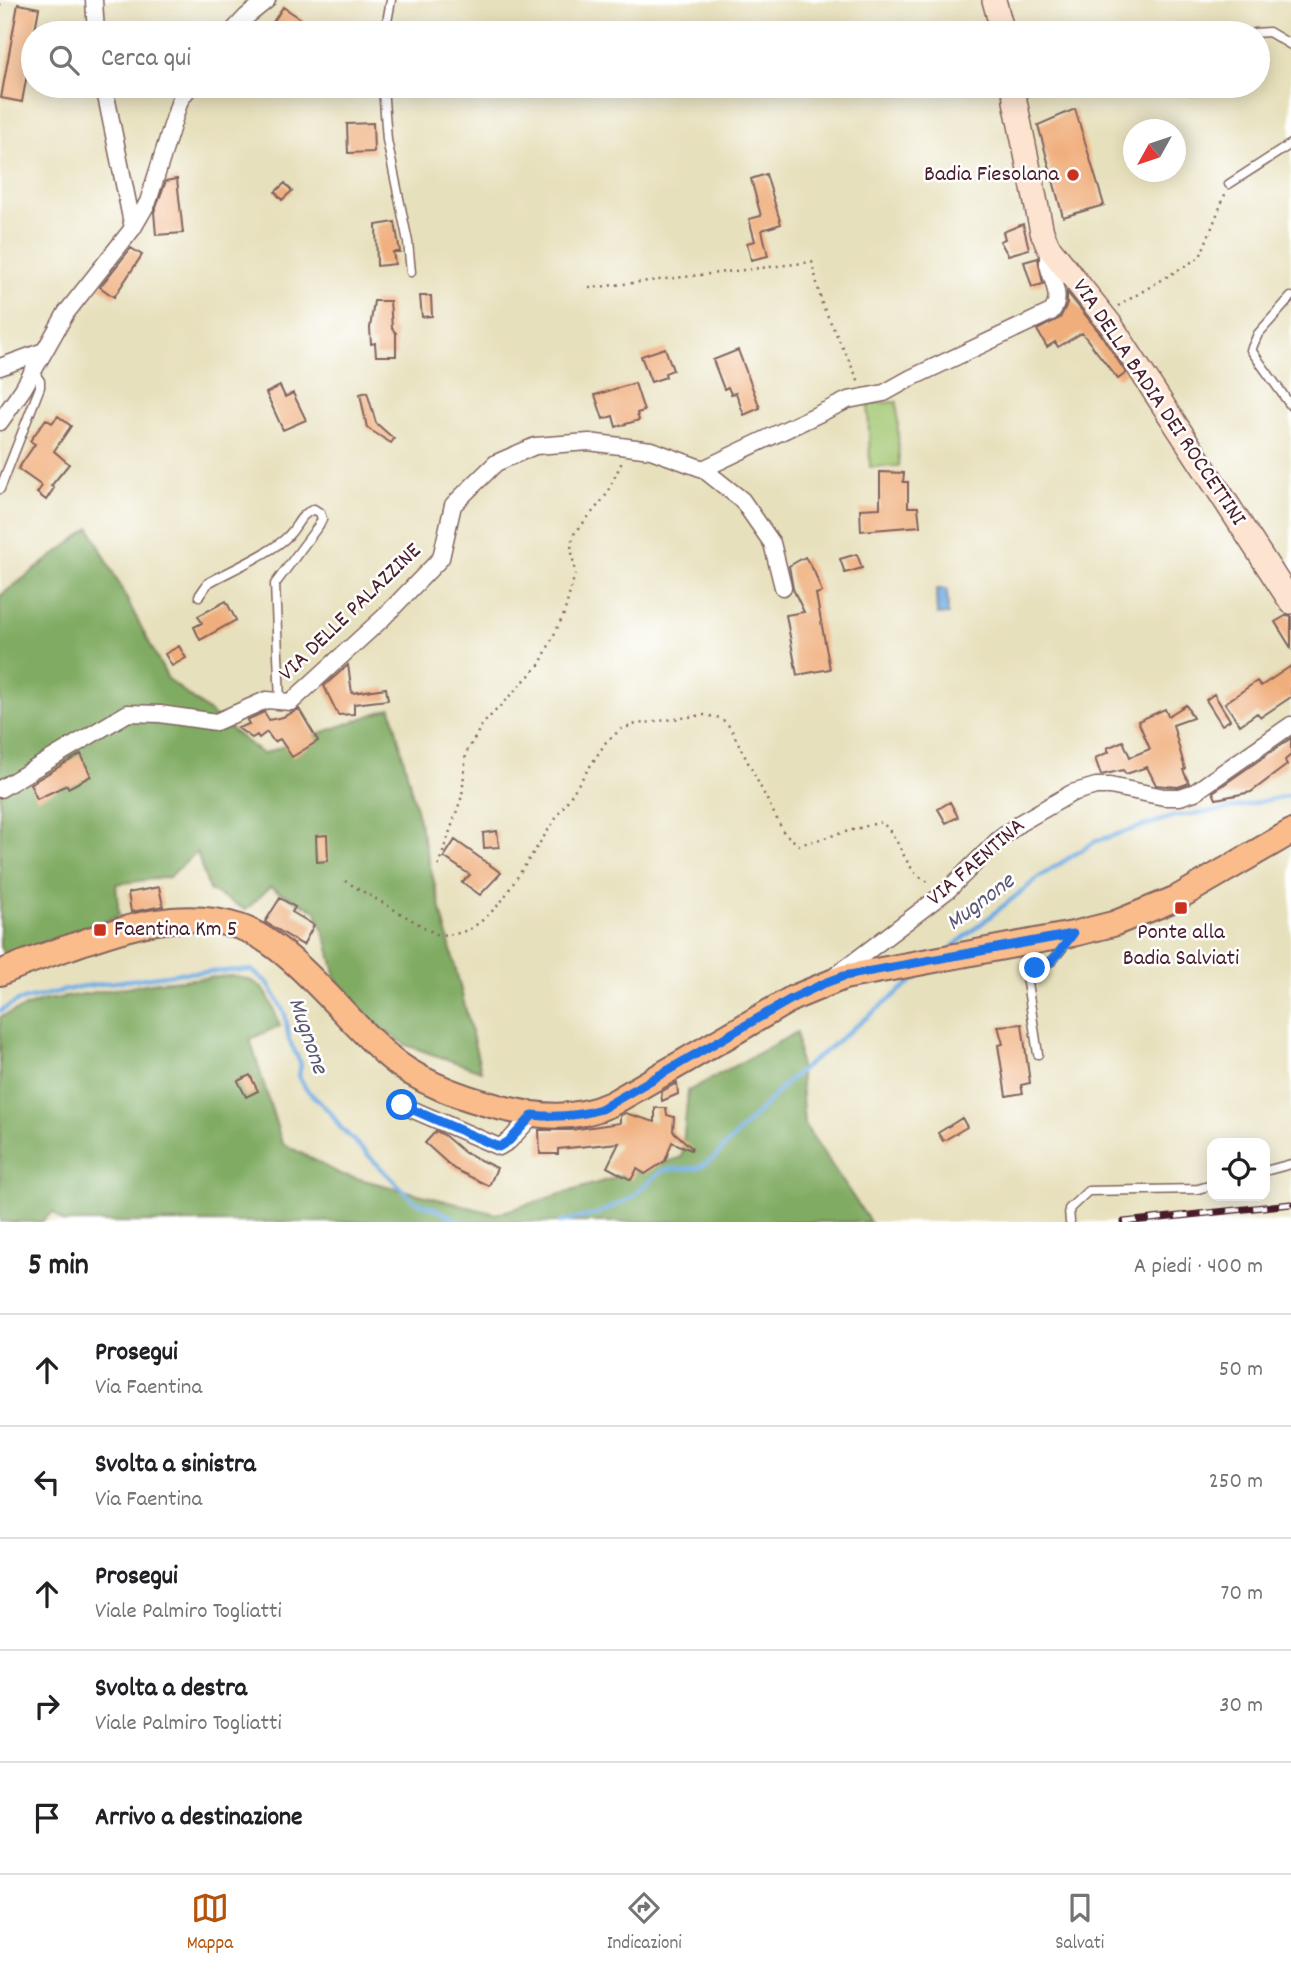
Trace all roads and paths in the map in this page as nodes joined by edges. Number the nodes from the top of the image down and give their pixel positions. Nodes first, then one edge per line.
1 (2, 0) edge
2 (94, 0) edge
3 (267, 0) edge
4 (391, 0) edge
5 (994, 0) edge
6 (0, 6) edge
7 (95, 21) edge
8 (242, 21) edge
9 (387, 21) edge
10 (1000, 21) edge
11 (1270, 33) edge
12 (1291, 45) edge
13 (107, 98) edge
14 (181, 98) edge
15 (384, 98) edge
16 (1015, 98) edge
17 (1291, 144) edge
18 (1229, 184) joint
19 (134, 228) junction
20 (1048, 246) junction
21 (411, 272) dead end
22 (589, 288) dead end
23 (1291, 297) edge
24 (1116, 307) dead end
25 (44, 351) junction
26 (0, 367) edge
27 (33, 371) junction
28 (866, 397) junction
29 (1291, 406) edge
30 (0, 422) edge
31 (629, 447) junction
32 (703, 469) junction
33 (0, 489) edge
34 (783, 587) dead end
35 (199, 596) dead end
36 (1289, 596) edge
37 (280, 701) junction
38 (1291, 725) edge
39 (0, 789) edge
40 (1291, 832) edge
41 (438, 866) dead end
42 (345, 881) dead end
43 (947, 890) junction
44 (1073, 934) junction
45 (0, 973) edge
46 (825, 983) junction
47 (1038, 1054) dead end
48 (402, 1105) dead end
49 (533, 1115) junction
50 (1291, 1164) edge
51 (1270, 1170) edge
52 (1207, 1186) edge
53 (1070, 1222) edge

1 - 6 path
2 - 7 street
3 - 8 street
4 - 9 lane
5 - 10 street
11 - 12 lane
13 - 19 street
14 - 19 street
15 - 21 lane
16 - 20 street, VIA DELLA BADIA DEI ROCCETTINI
17 - 18 lane
18 - 24 path
19 - 25 street
20 - 28 street
20 - 36 street, VIA DELLA BADIA DEI ROCCETTINI
22 - 28 path
23 - 29 lane
25 - 26 street
25 - 27 street
27 - 30 street
27 - 33 lane
28 - 32 street
31 - 32 street, VIA DELLE PALAZZINE
31 - 37 street, VIA DELLE PALAZZINE
31 - 41 path
32 - 34 street, VIA DELLE PALAZZINE
35 - 37 lane
37 - 39 street, VIA DELLE PALAZZINE
38 - 43 street, VIA FAENTINA
40 - 44 main road, VIA FAENTINA
42 - 43 path
43 - 46 street, VIA FAENTINA
44 - 46 main road, VIA FAENTINA
44 - 47 lane
45 - 49 main road, VIA FAENTINA
46 - 49 main road, VIA FAENTINA
48 - 49 street
50 - 51 lane
52 - 53 lane

